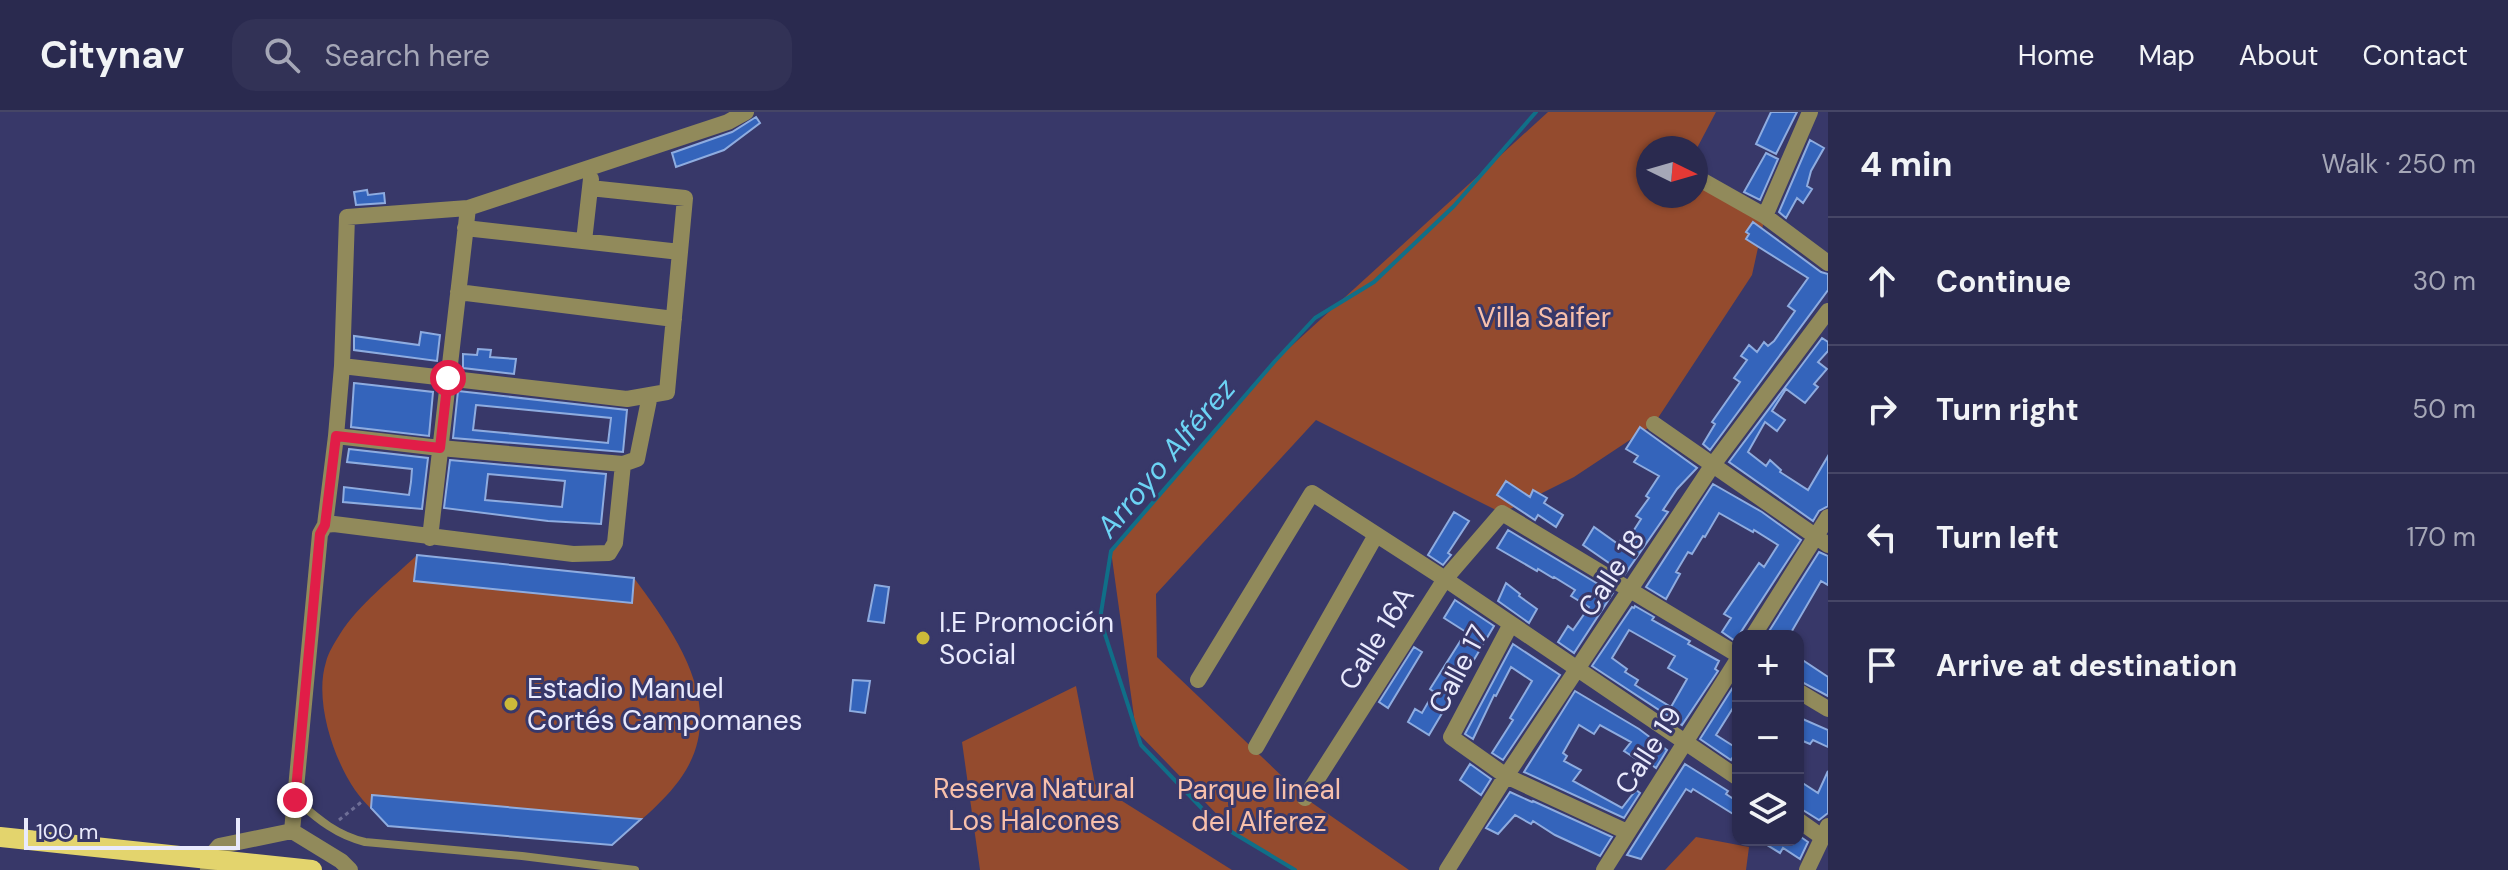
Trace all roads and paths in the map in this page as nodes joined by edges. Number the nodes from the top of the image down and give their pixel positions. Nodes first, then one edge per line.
1 (746, 112) edge
2 (1810, 112) edge
3 (592, 167) junction
4 (1708, 184) edge
5 (590, 188) junction
6 (468, 208) junction
7 (1765, 216) junction
8 (465, 228) junction
9 (584, 241) junction
10 (680, 252) junction
11 (1828, 263) edge
12 (458, 292) junction
13 (1828, 311) edge
14 (674, 319) junction
15 (342, 366) junction
16 (448, 378) junction
17 (650, 395) junction
18 (1654, 424) dead end
19 (336, 436) junction
20 (440, 448) junction
21 (623, 464) junction
22 (1712, 466) junction
23 (1828, 517) edge
24 (325, 525) junction
25 (1376, 535) junction
26 (430, 538) junction
27 (1822, 541) edge
28 (1445, 579) junction
29 (1630, 590) junction
30 (1511, 624) junction
31 (1757, 630) edge
32 (1732, 653) edge
33 (1732, 667) edge
34 (1579, 669) junction
35 (1198, 680) dead end
36 (1804, 695) edge
37 (1828, 709) edge
38 (1685, 741) junction
39 (1256, 747) dead end
40 (1732, 774) edge
41 (1506, 776) junction
42 (1305, 798) dead end
43 (295, 800) junction
44 (364, 800) dead end
45 (1804, 823) edge
46 (330, 829) junction
47 (292, 831) junction
48 (1627, 832) junction
49 (1825, 832) edge
50 (0, 837) edge
51 (208, 864) edge
52 (312, 870) edge
53 (350, 870) edge
54 (635, 870) edge
55 (1447, 870) edge
56 (1604, 870) edge
57 (1807, 870) edge

1 - 3 street
2 - 7 street
3 - 5 street
3 - 6 street
4 - 7 street
5 - 9 street
5 - 10 street
6 - 8 street
6 - 15 street
7 - 11 street
8 - 9 street
8 - 12 street
9 - 10 street
10 - 14 street
12 - 14 street
12 - 16 street
13 - 22 street, Calle 18
14 - 17 street
15 - 16 street
15 - 19 street
16 - 17 street
16 - 20 street
17 - 21 street
18 - 22 street
19 - 20 street
19 - 24 street
20 - 21 street
20 - 26 street
21 - 26 street
22 - 27 street
22 - 29 street, Calle 18
23 - 27 street
24 - 26 street
24 - 43 street
25 - 28 street
25 - 35 street
25 - 39 street
27 - 31 street
28 - 29 street, Calle 16A
28 - 30 street
28 - 42 street, Calle 16A
29 - 32 street
29 - 34 street, Calle 18
30 - 34 street
30 - 41 street, Calle 17
33 - 38 street, Calle 19
34 - 38 street
34 - 41 street, Calle 18
36 - 37 street
38 - 40 street
38 - 48 street, Calle 19
41 - 48 street
41 - 55 street, Calle 18
43 - 46 lane
43 - 47 street
44 - 46 path
45 - 49 street
46 - 54 lane
47 - 51 street
47 - 53 street
48 - 56 street, Calle 19
49 - 57 street
50 - 51 main road
51 - 52 main road

